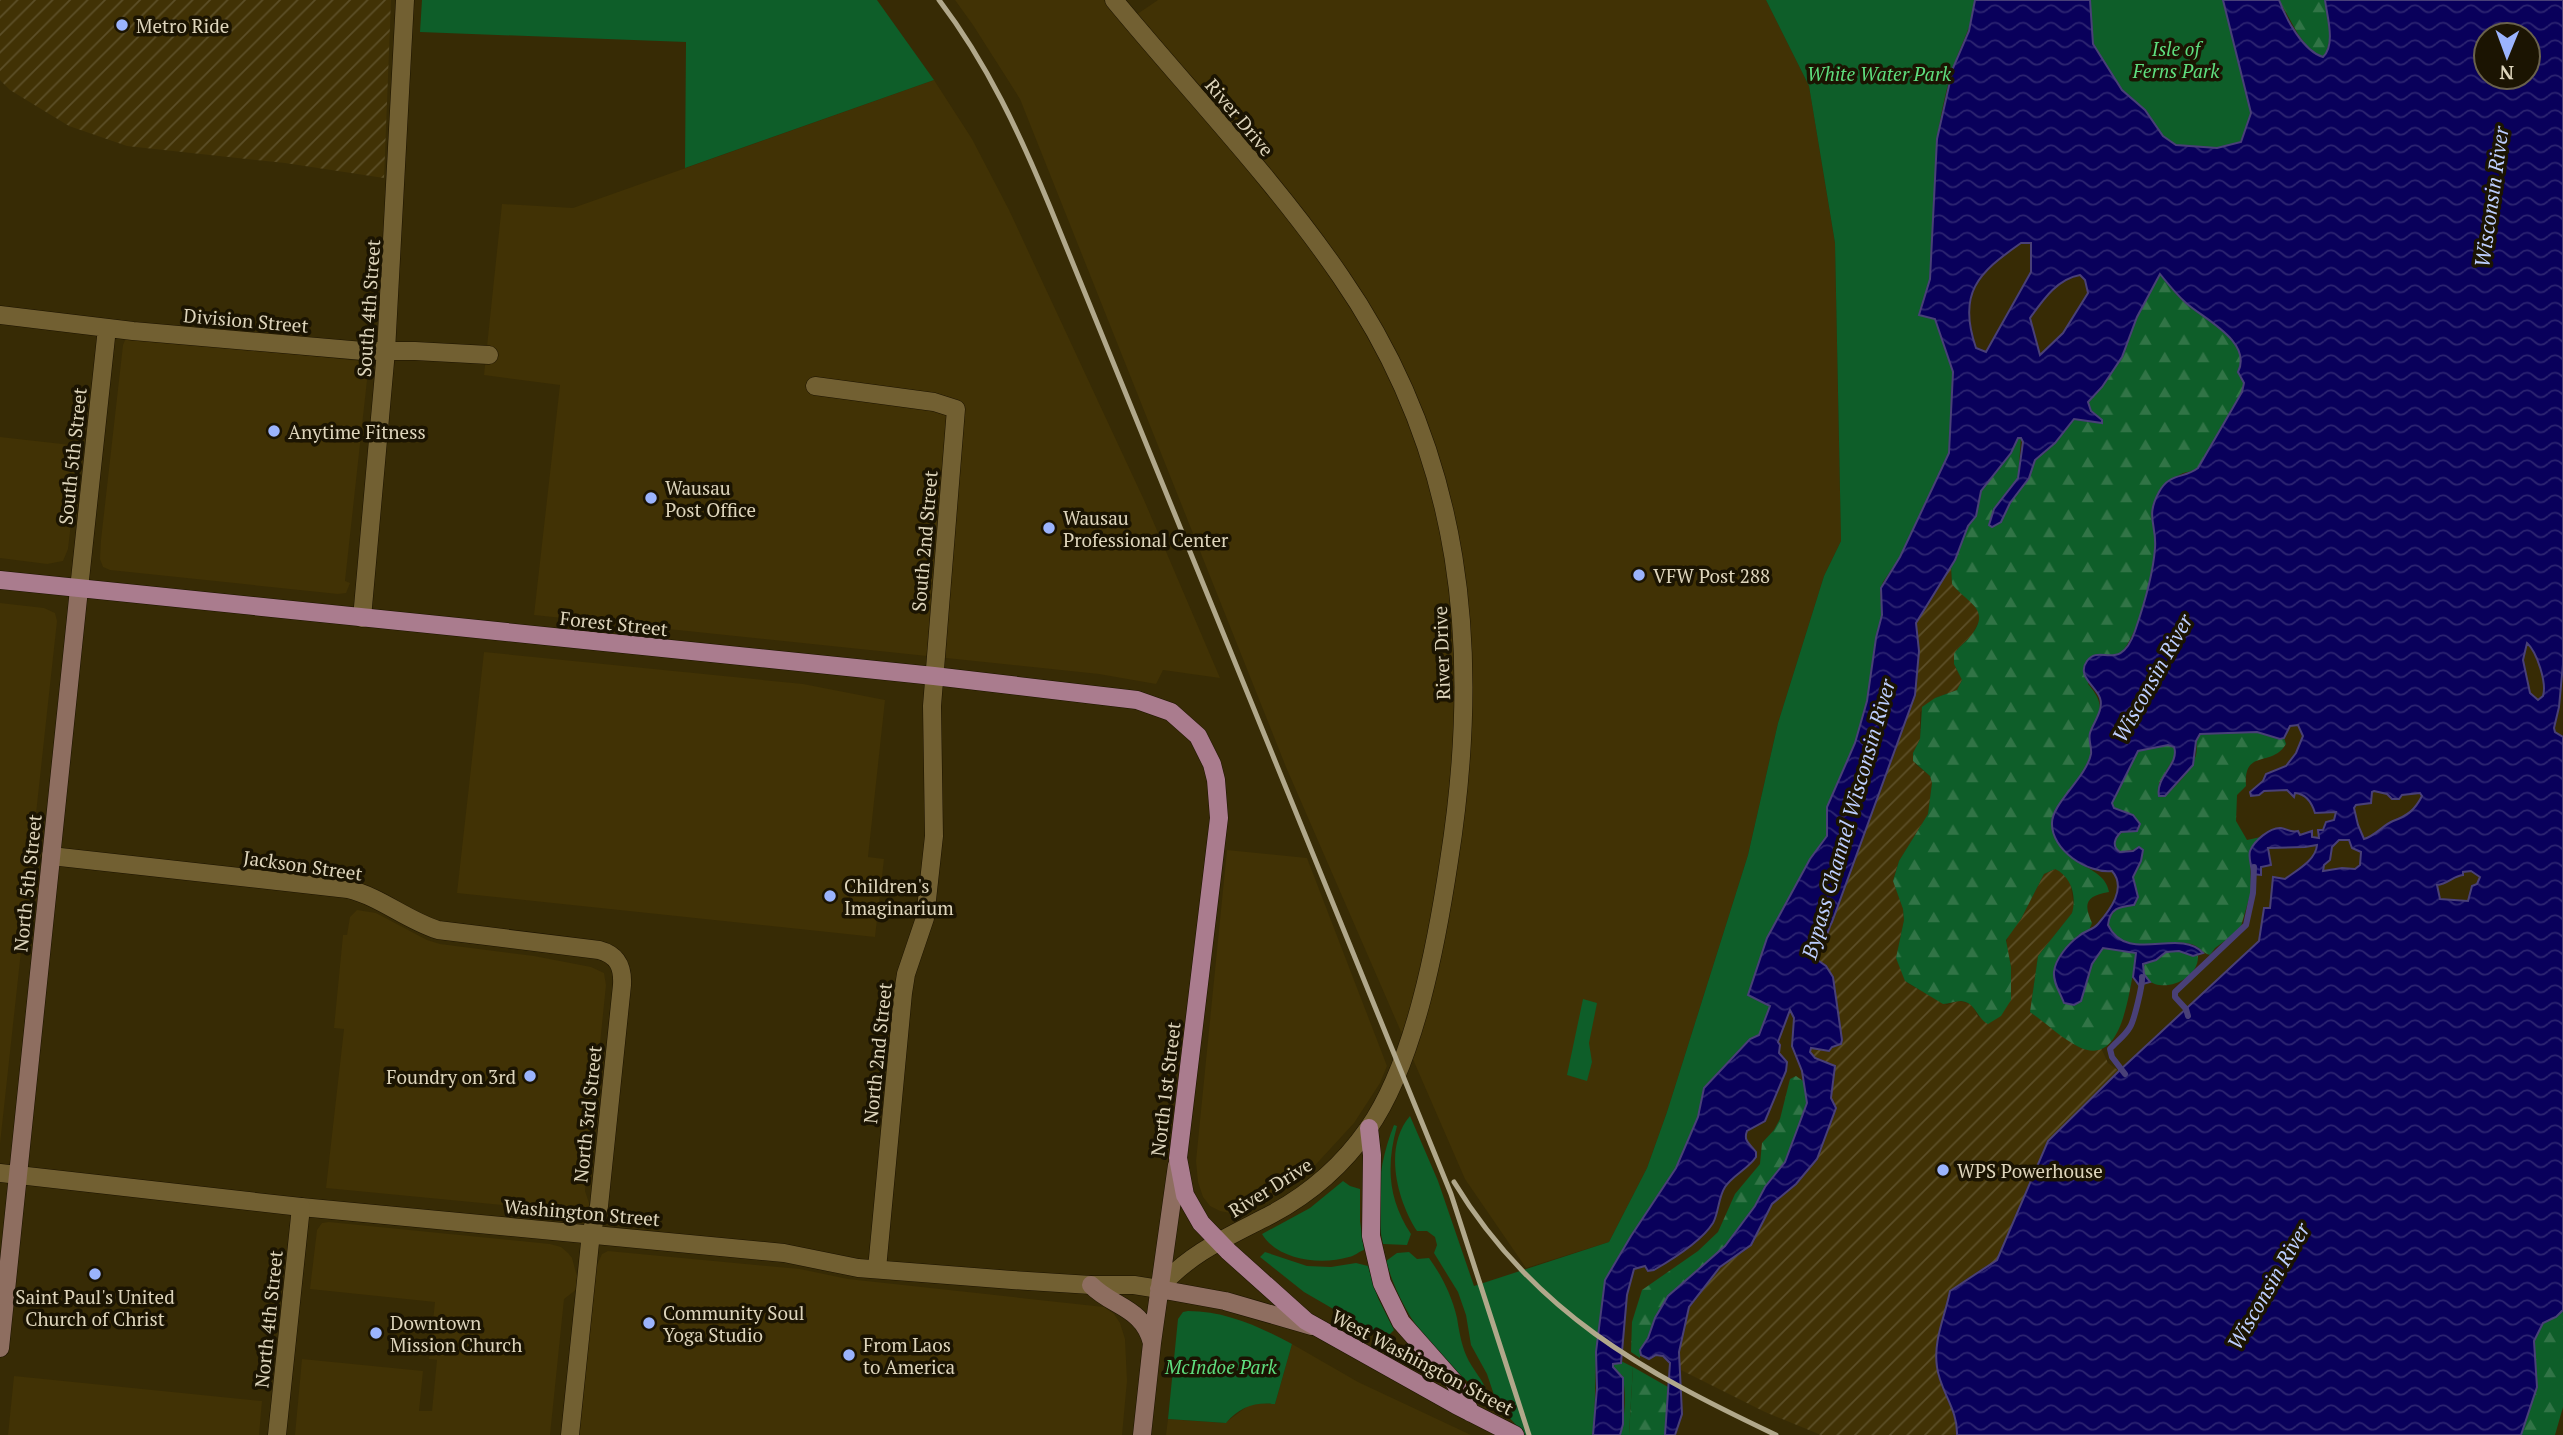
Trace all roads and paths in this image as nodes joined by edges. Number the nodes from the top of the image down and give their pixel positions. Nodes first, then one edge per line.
1 (405, 0) edge
2 (1114, 0) edge
3 (0, 315) edge
4 (107, 328) junction
5 (386, 352) junction
6 (489, 355) dead end
7 (816, 386) dead end
8 (0, 580) edge
9 (79, 589) junction
10 (362, 618) junction
11 (934, 676) junction
12 (1204, 748) joint
13 (51, 856) junction
14 (620, 964) joint
15 (1369, 1128) junction
16 (1178, 1158) junction
17 (9, 1174) edge
18 (301, 1207) junction
19 (591, 1233) junction
20 (1218, 1242) junction
21 (877, 1269) junction
22 (1091, 1285) junction
23 (1159, 1289) junction
24 (1312, 1326) junction
25 (1152, 1343) junction
26 (0, 1348) edge
27 (1471, 1413) junction
28 (277, 1435) edge
29 (570, 1435) edge
30 (1142, 1435) edge
31 (1515, 1435) edge

1 - 5 street, South 4th Street
2 - 15 street, River Drive
3 - 4 street, Division Street
4 - 5 street, Division Street
4 - 9 street, South 5th Street
5 - 6 street, Division Street
5 - 10 street, South 4th Street
7 - 11 street, South 2nd Street
8 - 9 main road, Forest Street
9 - 10 main road, Forest Street
9 - 13 main road, North 5th Street
10 - 11 main road, Forest Street
11 - 12 main road, Forest Street
11 - 21 street, North 2nd Street
12 - 16 main road, North 1st Street
13 - 14 street, Jackson Street
13 - 17 main road, North 5th Street
14 - 19 street, North 3rd Street
15 - 20 street, River Drive
15 - 27 main road
16 - 20 main road, West Washington Street
16 - 23 main road, North 1st Street
17 - 18 street, Washington Street
17 - 26 main road, North 5th Street
18 - 19 street, Washington Street
18 - 28 street, North 4th Street
19 - 21 street, Washington Street
19 - 29 street, North 3rd Street
20 - 23 street, River Drive
20 - 24 main road, West Washington Street
21 - 22 street, Washington Street
22 - 23 street, Washington Street
22 - 25 main road
23 - 24 main road, West Washington Street
23 - 25 main road, North 1st Street
24 - 27 main road, West Washington Street
25 - 30 main road, North 1st Street
27 - 31 main road, West Washington Street

